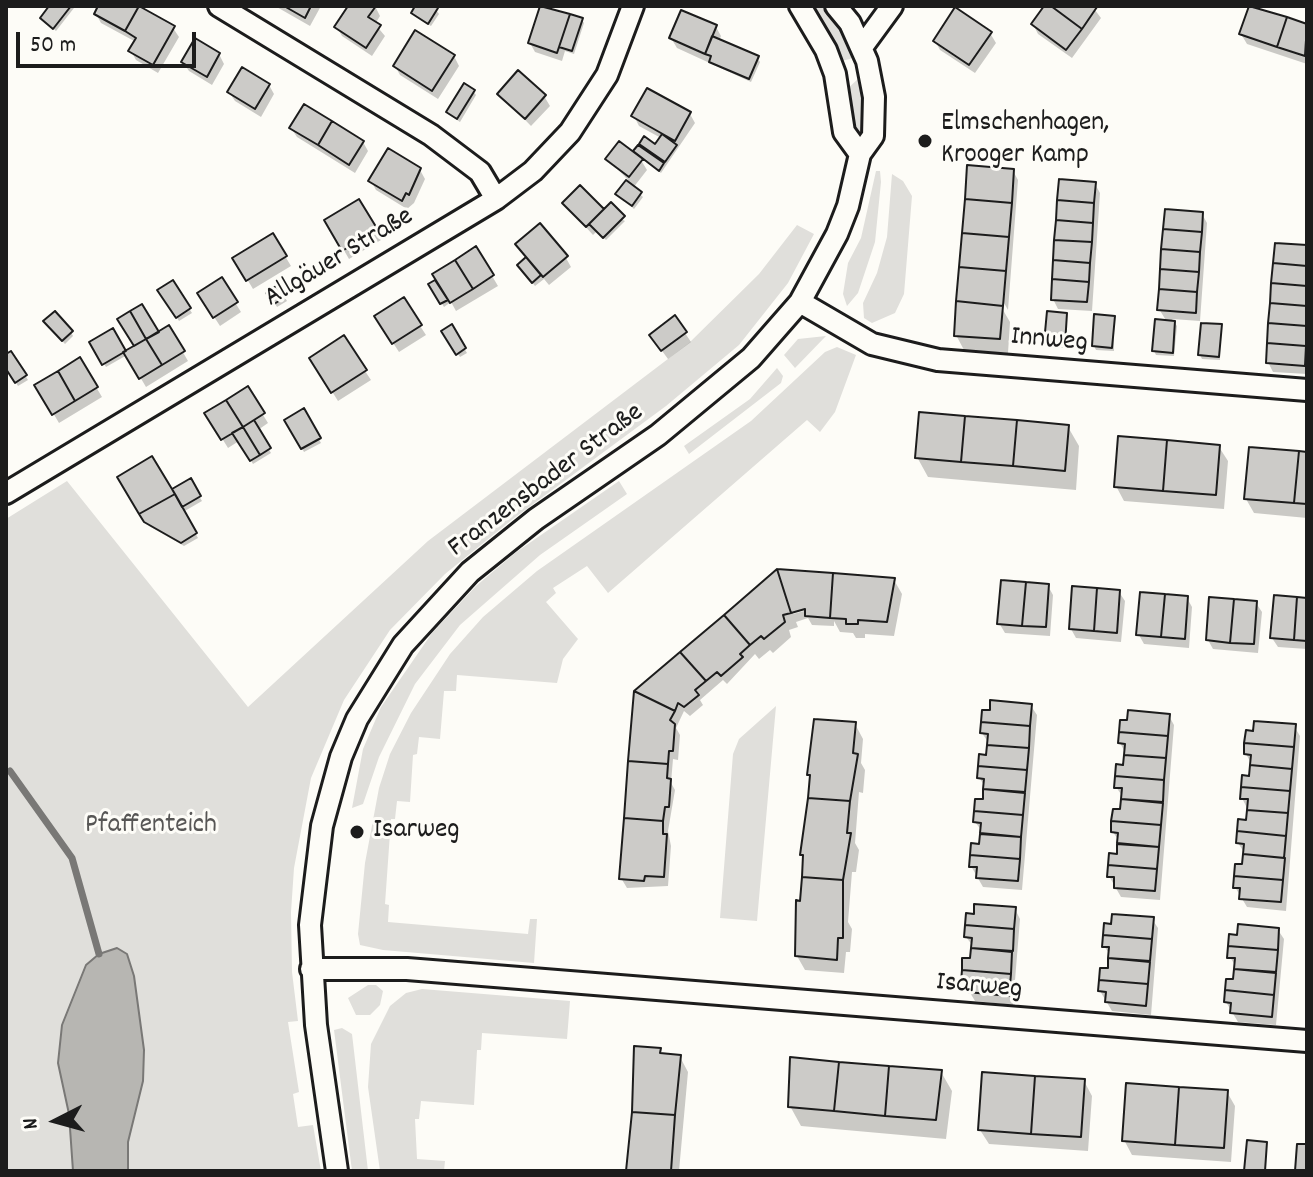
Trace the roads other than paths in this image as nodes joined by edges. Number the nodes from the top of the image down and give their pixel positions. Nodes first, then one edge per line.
1 (219, 6) edge
2 (633, 6) edge
3 (800, 6) edge
4 (836, 6) edge
5 (892, 6) edge
6 (862, 47) junction
7 (860, 154) junction
8 (496, 199) junction
9 (800, 302) junction
10 (1307, 390) edge
11 (6, 493) edge
12 (311, 969) junction
13 (1307, 1041) edge
14 (337, 1171) edge

1 - 8 street
2 - 8 street, Allgäuer Straße
3 - 7 street
4 - 6 street, Franzensbader Straße
5 - 6 street
6 - 7 street, Franzensbader Straße
7 - 9 street, Franzensbader Straße
8 - 11 street, Allgäuer Straße
9 - 10 street, Innweg
9 - 12 street, Franzensbader Straße
12 - 13 street, Isarweg
12 - 14 street, Franzensbader Straße

